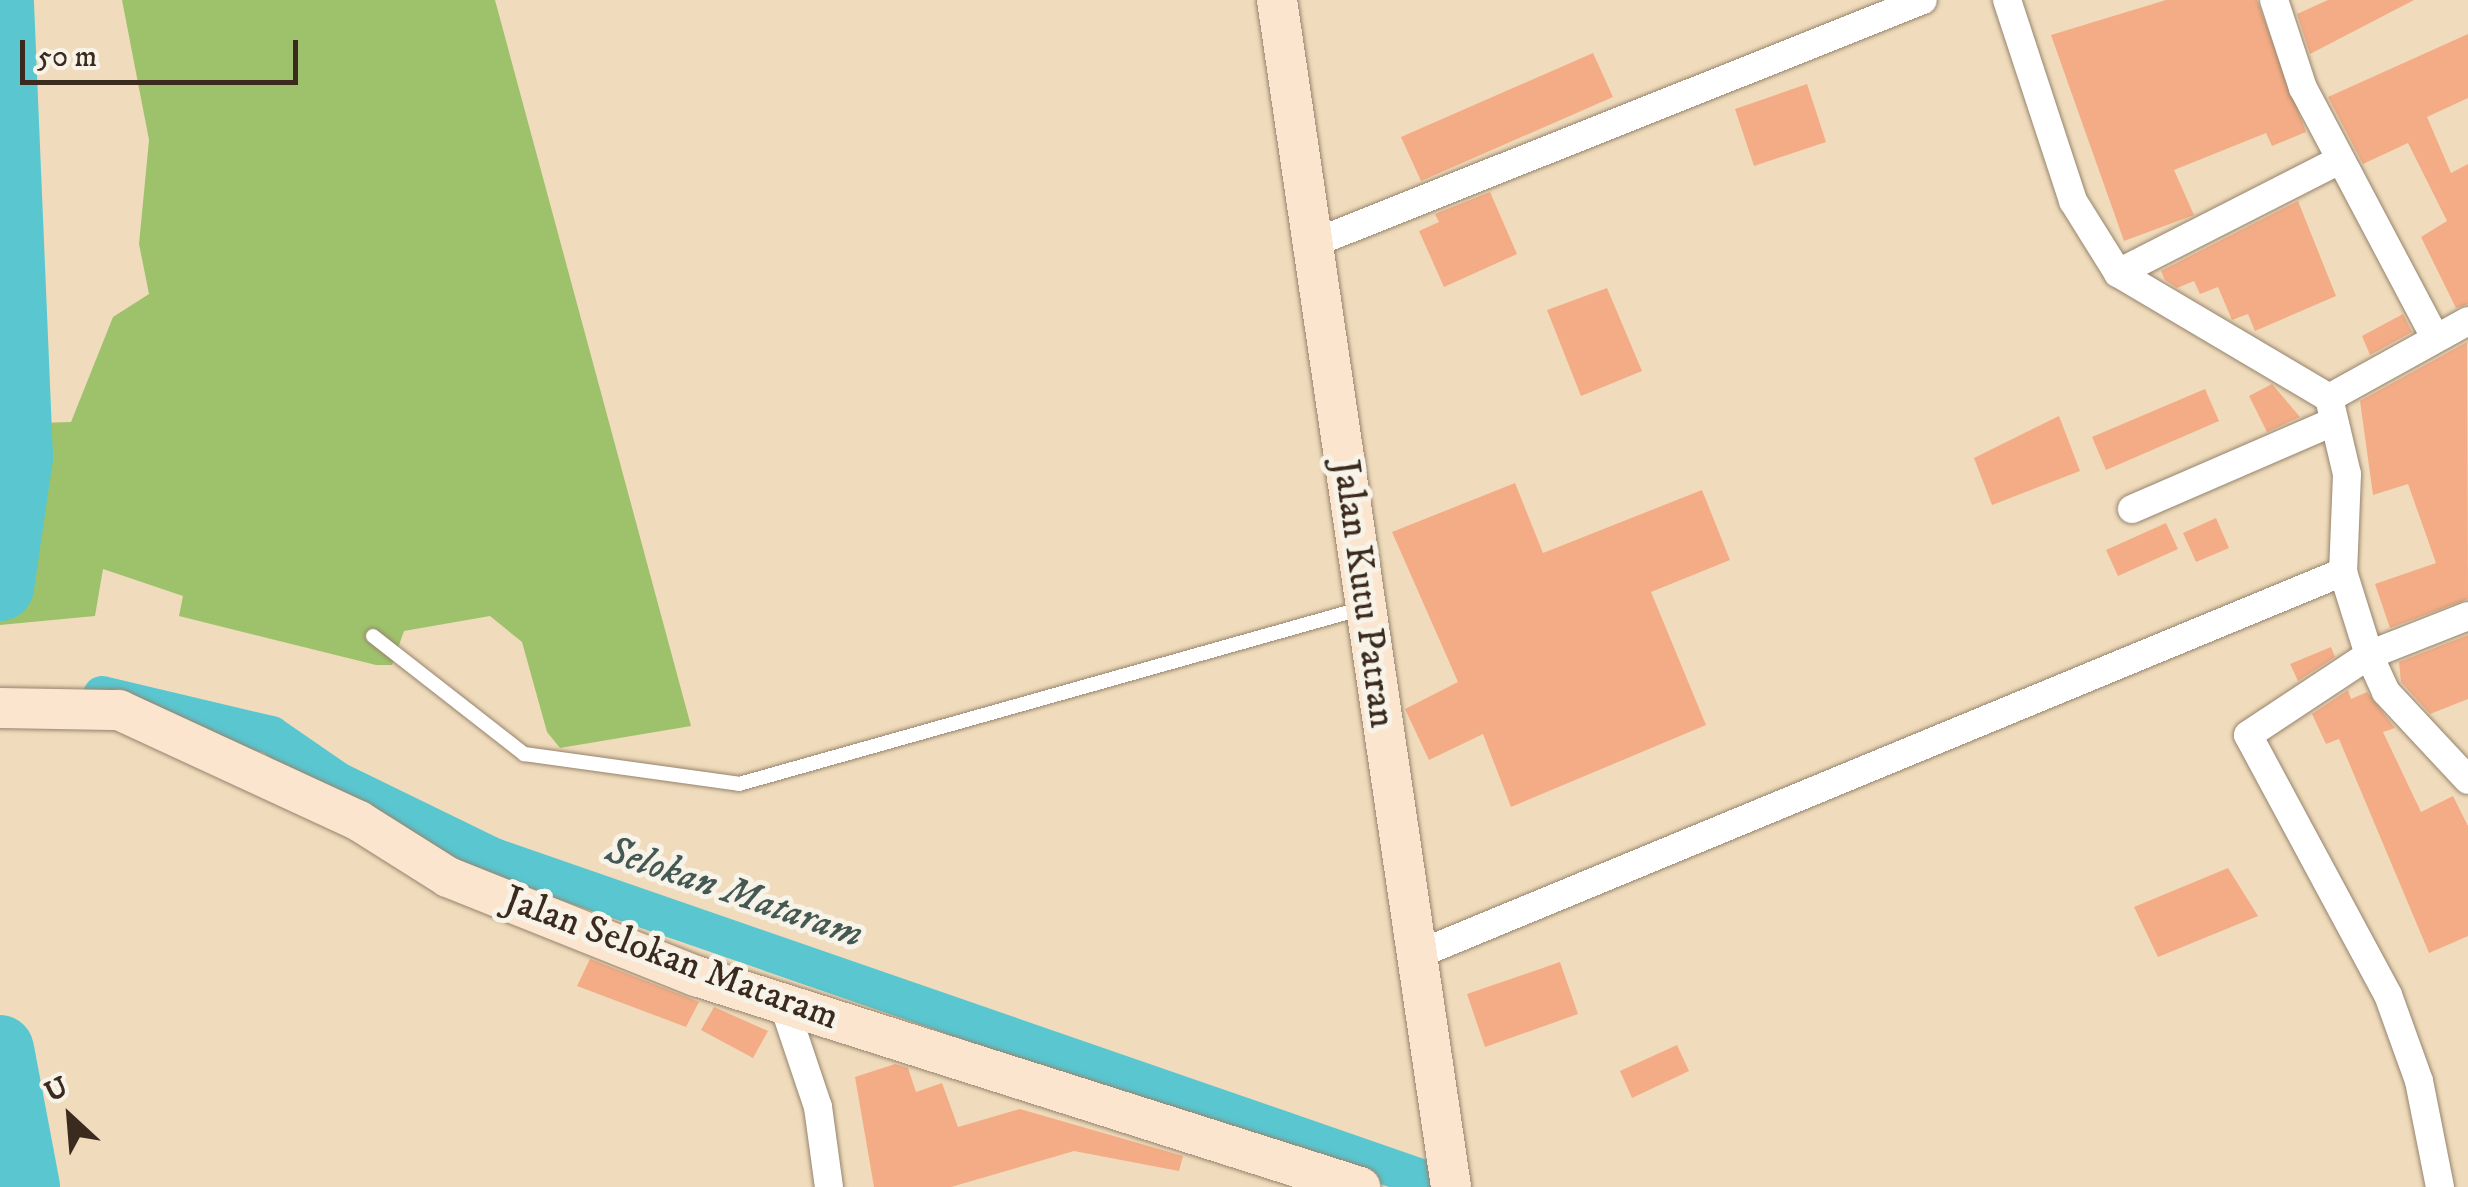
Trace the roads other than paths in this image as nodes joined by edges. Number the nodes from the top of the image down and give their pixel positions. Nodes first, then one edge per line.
1 (1277, 0) edge
2 (1923, 0) edge
3 (2007, 0) edge
4 (2274, 0) edge
5 (2340, 160) junction
6 (1319, 242) junction
7 (2118, 274) junction
8 (2467, 323) edge
9 (2434, 335) junction
10 (2331, 410) junction
11 (2132, 509) dead end
12 (2343, 572) junction
13 (1362, 609) junction
14 (2468, 616) edge
15 (374, 636) dead end
16 (2369, 654) junction
17 (0, 708) edge
18 (2468, 780) edge
19 (1419, 954) junction
20 (783, 1002) junction
21 (829, 1187) edge
22 (1360, 1187) edge
23 (1451, 1187) edge
24 (2440, 1187) edge

1 - 6 street, Jalan Kutu Patran
2 - 6 street
3 - 7 street
4 - 5 street
5 - 7 street
5 - 9 street
6 - 13 street, Jalan Kutu Patran
7 - 10 street
8 - 9 street
9 - 10 street
10 - 11 street
10 - 12 street
12 - 16 street
12 - 19 street
13 - 15 lane
13 - 19 street, Jalan Kutu Patran
14 - 16 street
16 - 18 street
16 - 24 street
17 - 20 street, Jalan Selokan Mataram
19 - 23 street, Jalan Kutu Patran
20 - 21 street
20 - 22 street, Jalan Selokan Mataram

